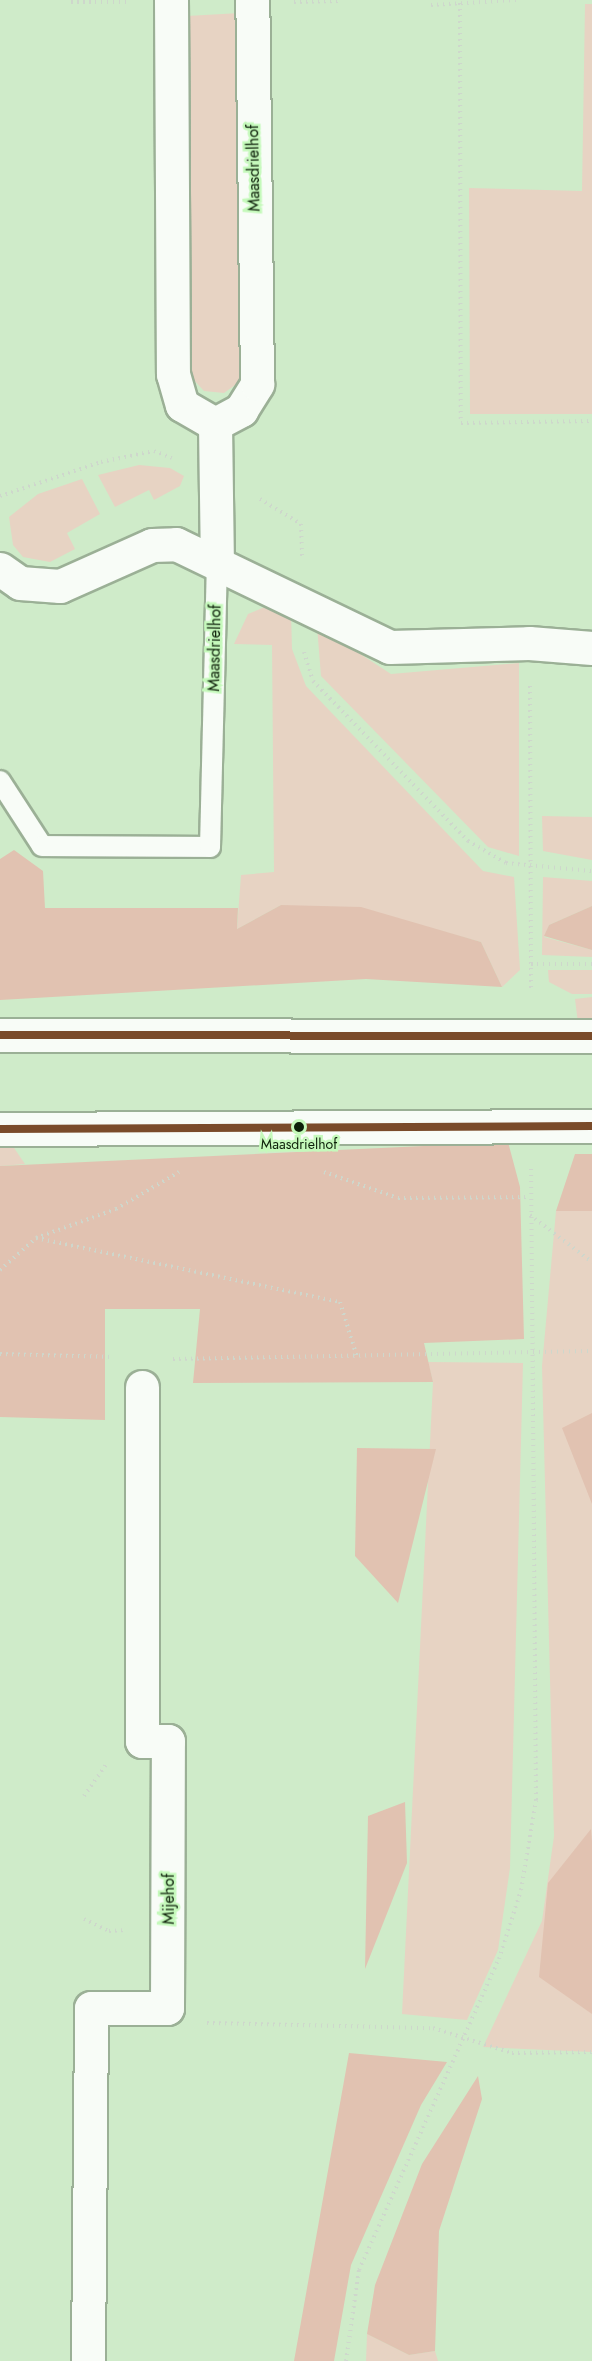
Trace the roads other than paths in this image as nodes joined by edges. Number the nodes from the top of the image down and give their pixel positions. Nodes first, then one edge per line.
1 (252, 0) edge
2 (171, 1) edge
3 (214, 424) junction
4 (217, 562) junction
5 (0, 569) edge
6 (592, 648) edge
7 (0, 781) edge
8 (0, 1035) edge
9 (592, 1036) edge
10 (592, 1126) edge
11 (0, 1129) edge
12 (145, 1373) road end
13 (88, 2361) edge

1 - 3 street, Maasdrielhof
2 - 3 street
3 - 4 street, Maasdrielhof
4 - 5 street
4 - 6 street
4 - 7 lane, Maasdrielhof
8 - 9 street
10 - 11 street
12 - 13 street, Mijehof

